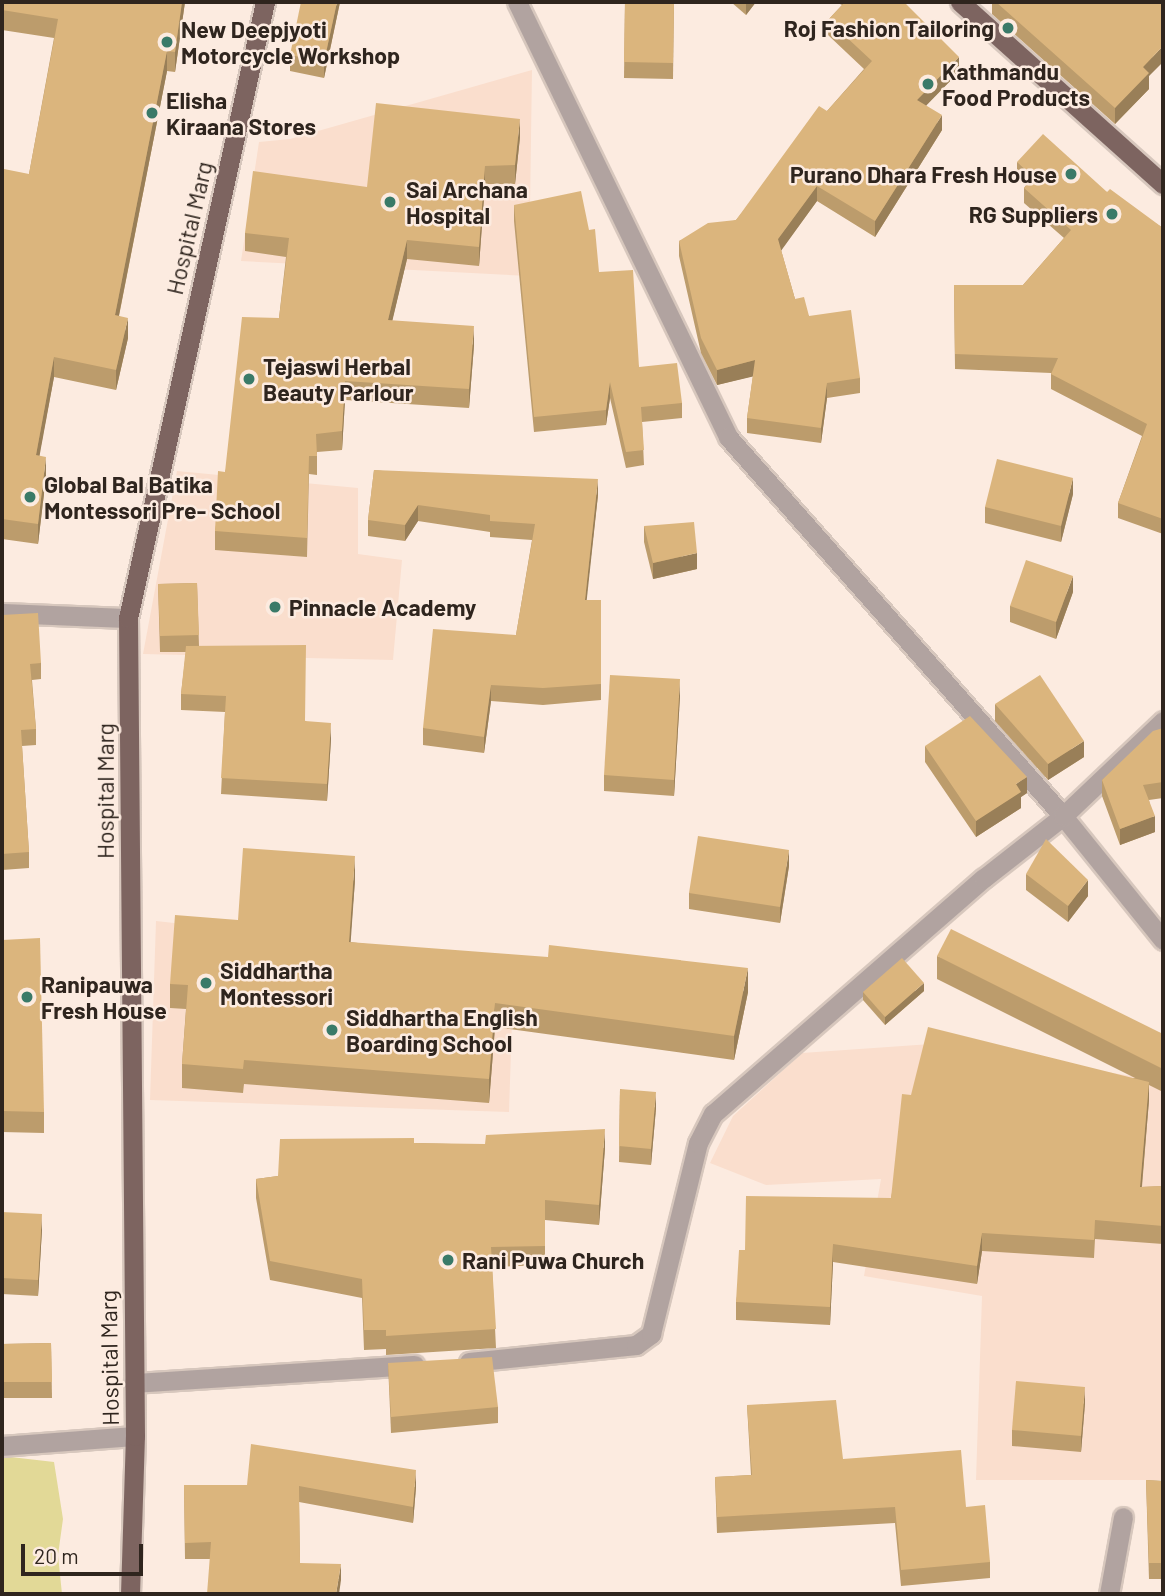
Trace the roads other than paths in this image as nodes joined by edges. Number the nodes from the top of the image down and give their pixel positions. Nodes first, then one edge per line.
1 (265, 2) edge
2 (517, 2) edge
3 (960, 2) edge
4 (1163, 184) edge
5 (2, 613) edge
6 (128, 618) junction
7 (1163, 721) edge
8 (1063, 816) junction
9 (1163, 940) edge
10 (134, 1382) junction
11 (135, 1436) junction
12 (2, 1446) edge
13 (1123, 1517) dead end
14 (131, 1594) edge
15 (1109, 1594) edge

1 - 6 main road, Hospital Marg
2 - 8 street
3 - 4 main road
5 - 6 street
6 - 10 main road, Hospital Marg
7 - 8 street
8 - 9 street
8 - 10 street
10 - 11 main road, Hospital Marg
11 - 12 street
11 - 14 main road, Hospital Marg
13 - 15 street

